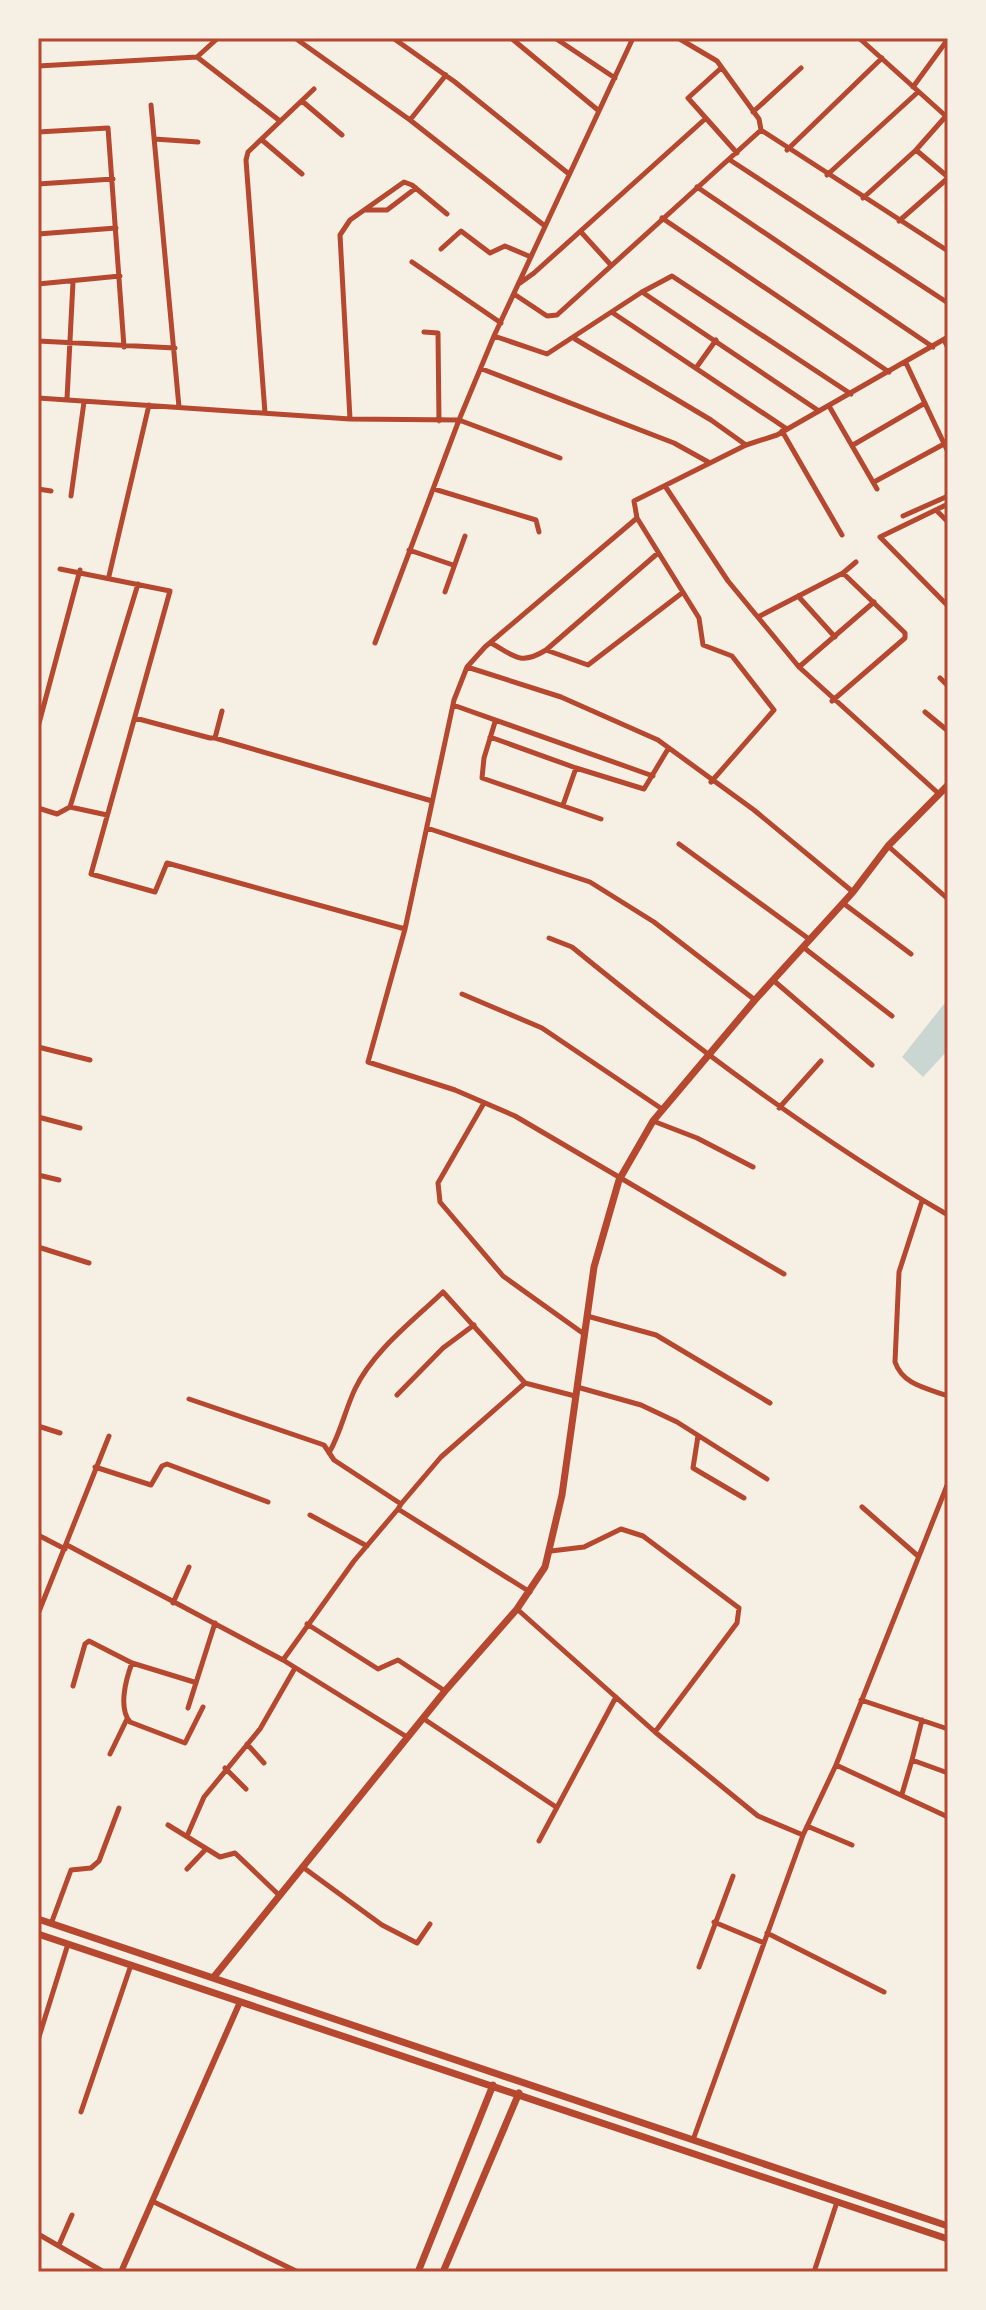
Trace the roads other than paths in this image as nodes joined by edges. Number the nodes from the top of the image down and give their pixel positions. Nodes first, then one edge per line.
1 (218, 38) edge
2 (295, 38) edge
3 (393, 38) edge
4 (511, 38) edge
5 (555, 38) edge
6 (633, 38) edge
7 (678, 38) edge
8 (859, 38) edge
9 (948, 39) edge
10 (197, 57) junction
11 (882, 58) junction
12 (38, 66) edge
13 (801, 68) dead end
14 (720, 69) junction
15 (446, 75) junction
16 (615, 78) junction
17 (314, 89) dead end
18 (915, 89) junction
19 (302, 101) junction
20 (151, 105) dead end
21 (600, 111) junction
22 (753, 112) junction
23 (947, 117) edge
24 (705, 119) junction
25 (410, 120) junction
26 (280, 121) junction
27 (761, 130) junction
28 (38, 132) edge
29 (342, 135) dead end
30 (154, 139) junction
31 (262, 140) junction
32 (198, 142) dead end
33 (787, 150) junction
34 (916, 150) junction
35 (737, 153) junction
36 (730, 160) junction
37 (302, 174) dead end
38 (569, 174) junction
39 (827, 175) junction
40 (948, 177) edge
41 (113, 179) junction
42 (38, 184) edge
43 (697, 187) junction
44 (416, 188) junction
45 (863, 198) junction
46 (364, 210) junction
47 (447, 214) dead end
48 (661, 217) junction
49 (899, 221) junction
50 (545, 226) junction
51 (116, 228) junction
52 (581, 232) junction
53 (38, 234) edge
54 (441, 249) dead end
55 (948, 251) edge
56 (531, 257) junction
57 (412, 262) dead end
58 (610, 264) junction
59 (120, 276) junction
60 (73, 282) junction
61 (519, 283) junction
62 (38, 284) edge
63 (642, 292) junction
64 (514, 294) junction
65 (948, 303) edge
66 (613, 313) junction
67 (501, 323) junction
68 (424, 332) dead end
69 (494, 336) junction
70 (946, 338) edge
71 (575, 339) junction
72 (716, 340) junction
73 (38, 341) edge
74 (70, 345) junction
75 (124, 347) junction
76 (933, 347) junction
77 (175, 348) junction
78 (948, 348) edge
79 (906, 363) junction
80 (696, 368) junction
81 (482, 369) junction
82 (889, 372) junction
83 (851, 394) junction
84 (38, 398) edge
85 (67, 399) junction
86 (84, 402) junction
87 (925, 403) junction
88 (149, 405) junction
89 (829, 406) junction
90 (179, 407) junction
91 (819, 411) junction
92 (265, 413) junction
93 (350, 419) junction
94 (459, 420) junction
95 (439, 421) junction
96 (785, 430) junction
97 (944, 444) junction
98 (746, 445) junction
99 (853, 445) junction
100 (948, 452) edge
101 (560, 458) dead end
102 (711, 464) junction
103 (874, 482) junction
104 (665, 486) junction
105 (38, 489) edge
106 (434, 489) junction
107 (877, 489) dead end
108 (51, 491) dead end
109 (71, 496) dead end
110 (948, 496) edge
111 (948, 504) edge
112 (936, 510) junction
113 (903, 516) dead end
114 (637, 518) junction
115 (948, 522) edge
116 (539, 532) dead end
117 (842, 535) dead end
118 (465, 536) dead end
119 (409, 550) junction
120 (658, 553) junction
121 (856, 562) dead end
122 (453, 565) junction
123 (60, 569) dead end
124 (80, 570) junction
125 (843, 573) junction
126 (109, 576) junction
127 (138, 584) junction
128 (445, 592) dead end
129 (682, 593) junction
130 (798, 596) junction
131 (874, 602) junction
132 (948, 606) edge
133 (758, 617) junction
134 (835, 637) junction
135 (375, 643) dead end
136 (491, 643) junction
137 (546, 650) junction
138 (467, 667) junction
139 (799, 667) junction
140 (940, 678) dead end
141 (948, 686) edge
142 (832, 701) junction
143 (453, 705) junction
144 (222, 711) dead end
145 (925, 712) dead end
146 (135, 718) junction
147 (495, 722) junction
148 (38, 727) edge
149 (948, 731) edge
150 (490, 737) junction
151 (215, 738) junction
152 (668, 749) junction
153 (576, 768) junction
154 (653, 776) junction
155 (711, 782) junction
156 (948, 785) edge
157 (938, 793) junction
158 (432, 801) junction
159 (563, 805) junction
160 (70, 807) junction
161 (38, 808) edge
162 (107, 815) junction
163 (601, 819) dead end
164 (426, 828) junction
165 (679, 844) dead end
166 (888, 846) junction
167 (853, 892) junction
168 (948, 899) edge
169 (843, 903) junction
170 (405, 929) junction
171 (549, 938) dead end
172 (809, 939) junction
173 (803, 946) junction
174 (911, 954) dead end
175 (773, 980) junction
176 (462, 994) dead end
177 (755, 1000) junction
178 (892, 1016) dead end
179 (38, 1047) edge
180 (706, 1056) junction
181 (90, 1060) dead end
182 (821, 1061) dead end
183 (872, 1065) dead end
184 (484, 1103) junction
185 (779, 1108) junction
186 (662, 1109) junction
187 (38, 1117) edge
188 (653, 1121) junction
189 (80, 1128) dead end
190 (753, 1167) dead end
191 (38, 1175) edge
192 (59, 1180) dead end
193 (619, 1180) junction
194 (922, 1201) junction
195 (948, 1215) edge
196 (38, 1247) edge
197 (89, 1263) dead end
198 (784, 1274) dead end
199 (586, 1316) junction
200 (474, 1325) junction
201 (584, 1334) junction
202 (525, 1383) junction
203 (576, 1387) junction
204 (397, 1395) dead end
205 (575, 1396) junction
206 (948, 1396) edge
207 (189, 1399) dead end
208 (770, 1403) dead end
209 (38, 1426) edge
210 (60, 1433) dead end
211 (109, 1436) dead end
212 (698, 1436) junction
213 (329, 1453) junction
214 (95, 1467) junction
215 (767, 1479) dead end
216 (948, 1483) edge
217 (744, 1498) dead end
218 (268, 1502) dead end
219 (400, 1506) junction
220 (862, 1507) dead end
221 (310, 1515) dead end
222 (38, 1535) edge
223 (367, 1546) junction
224 (66, 1547) junction
225 (551, 1551) junction
226 (918, 1556) junction
227 (189, 1567) dead end
228 (531, 1592) junction
229 (173, 1603) junction
230 (517, 1609) junction
231 (38, 1614) edge
232 (215, 1623) junction
233 (307, 1624) junction
234 (283, 1660) junction
235 (132, 1663) junction
236 (295, 1668) junction
237 (194, 1682) junction
238 (73, 1686) dead end
239 (445, 1691) junction
240 (616, 1697) junction
241 (861, 1700) junction
242 (203, 1707) dead end
243 (188, 1708) dead end
244 (127, 1719) junction
245 (424, 1719) junction
246 (922, 1720) junction
247 (948, 1729) edge
248 (655, 1732) junction
249 (408, 1737) junction
250 (247, 1744) junction
251 (110, 1754) dead end
252 (912, 1760) junction
253 (264, 1763) dead end
254 (836, 1765) junction
255 (225, 1768) junction
256 (948, 1773) edge
257 (246, 1789) dead end
258 (902, 1794) junction
259 (556, 1807) junction
260 (119, 1808) dead end
261 (948, 1817) edge
262 (168, 1825) dead end
263 (807, 1826) junction
264 (803, 1835) junction
265 (187, 1836) junction
266 (539, 1841) dead end
267 (852, 1845) dead end
268 (206, 1849) junction
269 (304, 1868) junction
270 (187, 1869) dead end
271 (733, 1876) dead end
272 (281, 1896) junction
273 (38, 1919) edge
274 (714, 1922) junction
275 (430, 1924) dead end
276 (55, 1925) junction
277 (767, 1933) junction
278 (38, 1934) edge
279 (53, 1939) junction
280 (764, 1943) junction
281 (68, 1944) junction
282 (131, 1965) junction
283 (699, 1967) dead end
284 (213, 1978) junction
285 (884, 1992) dead end
286 (240, 2002) junction
287 (38, 2040) edge
288 (496, 2075) junction
289 (523, 2083) junction
290 (493, 2086) junction
291 (518, 2095) junction
292 (81, 2112) dead end
293 (692, 2140) junction
294 (151, 2200) junction
295 (837, 2202) junction
296 (72, 2215) dead end
297 (920, 2217) junction
298 (948, 2226) edge
299 (917, 2229) junction
300 (38, 2234) edge
301 (948, 2239) edge
302 (59, 2245) junction
303 (104, 2272) edge
304 (121, 2272) edge
305 (298, 2272) edge
306 (418, 2272) edge
307 (443, 2272) edge
308 (814, 2272) edge

1 - 10 street
2 - 25 street
3 - 15 street
4 - 21 street
5 - 16 street
6 - 16 street
7 - 14 street
8 - 11 street
9 - 18 street
10 - 12 street
10 - 26 street
11 - 18 street
11 - 33 street
13 - 22 street
14 - 22 street
14 - 24 street
15 - 25 street
15 - 38 street
16 - 21 street
17 - 19 street
18 - 23 street
18 - 39 street
19 - 26 street
19 - 29 street
20 - 30 street
21 - 38 street
22 - 27 street
23 - 34 street
24 - 35 street
24 - 52 street
25 - 50 street
26 - 31 street
27 - 33 street
27 - 35 street
28 - 41 street
30 - 32 street
30 - 77 street
31 - 37 street
31 - 92 street
33 - 39 street
34 - 40 street
34 - 45 street
35 - 36 street
36 - 43 street
36 - 65 street
38 - 50 street
39 - 45 street
40 - 49 street
41 - 42 street
41 - 51 street
43 - 48 street
43 - 76 street
44 - 46 street
44 - 46 street
44 - 47 street
45 - 49 street
46 - 93 street
48 - 58 street
48 - 82 street
49 - 55 street
50 - 56 street
51 - 53 street
51 - 59 street
52 - 58 street
52 - 61 street
54 - 56 street
56 - 61 street
57 - 67 street
58 - 64 street
59 - 60 street
59 - 75 street
60 - 62 street
60 - 74 street
61 - 64 street
63 - 66 street
63 - 72 street
63 - 83 street
64 - 67 street
66 - 71 street
66 - 80 street
67 - 69 street
68 - 95 street
69 - 71 street
69 - 81 street
70 - 76 street
70 - 78 street
71 - 98 street
72 - 80 street
72 - 91 street
73 - 74 street
74 - 75 street
74 - 85 street
75 - 77 street
76 - 79 street
77 - 90 street
79 - 82 street
79 - 87 street
80 - 96 street
81 - 94 street
81 - 102 street
82 - 83 street
83 - 89 street
84 - 85 street
85 - 86 street
86 - 88 street
86 - 109 street
87 - 97 street
87 - 99 street
88 - 90 street
88 - 126 street
89 - 91 street
89 - 99 street
90 - 92 street
91 - 96 street
92 - 93 street
93 - 95 street
94 - 95 street
94 - 101 street
94 - 106 street
96 - 98 street
96 - 117 street
97 - 100 street
97 - 103 street
98 - 102 street
99 - 103 street
102 - 104 street
103 - 107 street
104 - 114 street
104 - 133 street
105 - 108 street
106 - 116 street
106 - 119 street
110 - 113 street
111 - 112 street
112 - 115 street
112 - 132 street
114 - 120 street
114 - 136 street
118 - 122 street
119 - 122 street
119 - 135 street
120 - 129 street
120 - 137 street
121 - 125 street
122 - 128 street
123 - 124 street
124 - 126 street
124 - 148 street
125 - 130 street
125 - 131 street
126 - 127 street
127 - 146 street
127 - 160 street
129 - 137 street
129 - 155 street
130 - 133 street
130 - 134 street
131 - 134 street
131 - 142 street
133 - 139 street
134 - 139 street
136 - 137 street
136 - 138 street
138 - 143 street
138 - 152 street
139 - 142 street
140 - 141 street
142 - 157 street
143 - 147 street
143 - 158 street
144 - 151 street
145 - 149 street
146 - 151 street
146 - 162 street
147 - 150 street
147 - 154 street
150 - 153 street
150 - 159 street
151 - 158 street
152 - 154 street
152 - 155 street
153 - 154 street
153 - 159 street
155 - 167 street
156 - 157 main road
157 - 166 main road
158 - 164 street
159 - 163 street
160 - 161 street
160 - 162 street
162 - 170 street
164 - 170 street
164 - 177 street
165 - 172 street
166 - 167 main road
166 - 168 street
167 - 169 main road
169 - 172 main road
169 - 174 street
170 - 184 street
171 - 180 street
172 - 173 main road
173 - 175 main road
173 - 178 street
175 - 177 main road
175 - 183 street
176 - 186 street
177 - 180 main road
179 - 181 street
180 - 185 street
180 - 186 main road
182 - 185 street
184 - 193 street
184 - 201 street
185 - 194 street
186 - 188 main road
187 - 189 street
188 - 190 street
188 - 193 main road
191 - 192 street
193 - 198 street
193 - 199 main road
194 - 195 street
194 - 206 street
196 - 197 street
199 - 201 main road
199 - 208 street
200 - 202 street
200 - 204 street
200 - 213 street
201 - 203 main road
202 - 205 street
202 - 219 street
203 - 205 main road
203 - 212 street
205 - 225 main road
207 - 213 street
209 - 210 street
211 - 214 street
212 - 215 street
212 - 217 street
213 - 219 street
214 - 218 street
214 - 224 street
216 - 226 street
219 - 223 street
219 - 228 street
220 - 226 street
221 - 223 street
222 - 224 street
223 - 233 street
224 - 229 street
224 - 231 street
225 - 228 main road
225 - 248 street
226 - 241 street
227 - 229 street
228 - 230 main road
229 - 232 street
230 - 239 main road
230 - 240 street
232 - 234 street
232 - 237 street
233 - 234 street
233 - 239 street
234 - 236 street
235 - 237 street
235 - 238 street
235 - 244 street
236 - 249 street
236 - 250 street
237 - 243 street
239 - 245 main road
240 - 248 street
240 - 259 street
241 - 246 street
241 - 254 street
242 - 244 street
244 - 251 street
245 - 249 main road
245 - 259 street
246 - 247 street
246 - 252 street
248 - 264 street
249 - 269 main road
250 - 253 street
250 - 255 street
252 - 256 street
252 - 258 street
254 - 258 street
254 - 263 street
255 - 257 street
255 - 265 street
258 - 261 street
259 - 266 street
260 - 276 street
262 - 265 street
263 - 264 street
263 - 267 street
264 - 277 street
265 - 268 street
268 - 270 street
268 - 272 street
269 - 272 main road
269 - 275 street
271 - 274 street
272 - 284 main road
273 - 276 main road
274 - 280 street
274 - 283 street
276 - 279 main road
276 - 284 main road
277 - 280 street
277 - 285 street
278 - 279 main road
279 - 281 main road
280 - 293 street
281 - 282 main road
281 - 287 street
282 - 286 main road
282 - 292 street
284 - 288 main road
286 - 290 main road
286 - 294 street
288 - 289 main road
288 - 290 main road
289 - 291 main road
289 - 293 main road
290 - 291 main road
290 - 306 main road
291 - 295 main road
291 - 307 main road
293 - 297 main road
294 - 304 street
294 - 305 street
295 - 299 main road
295 - 308 street
296 - 302 street
297 - 298 main road
297 - 299 main road
299 - 301 main road
300 - 302 street
302 - 303 street

